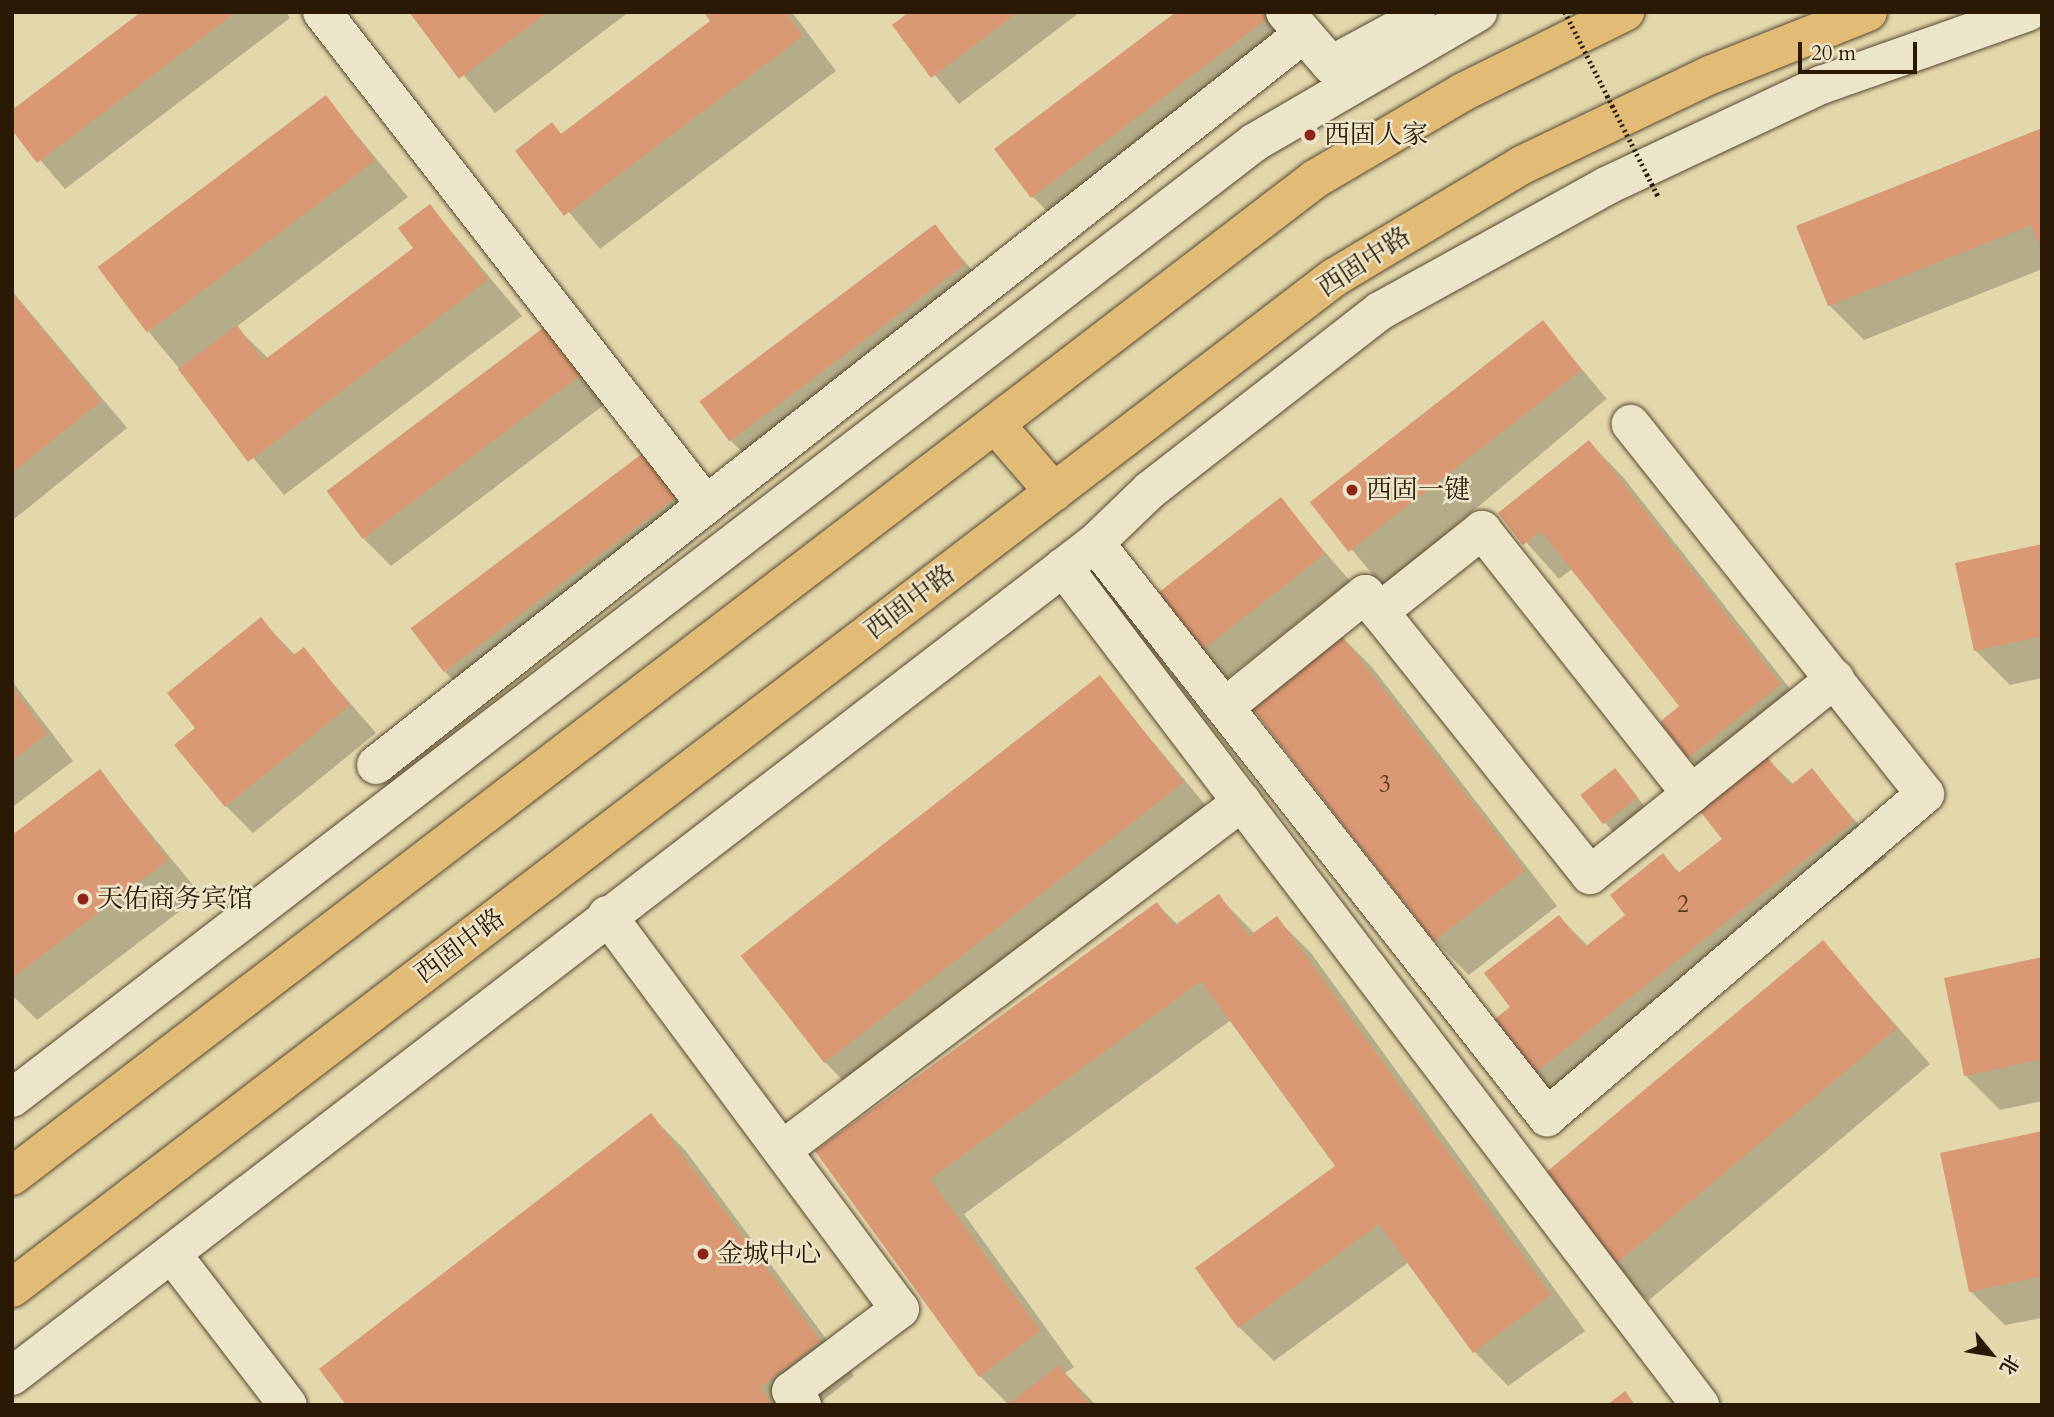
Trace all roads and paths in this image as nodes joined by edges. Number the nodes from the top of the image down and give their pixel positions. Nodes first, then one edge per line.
1 (322, 12) edge
2 (1429, 12) edge
3 (1478, 12) edge
4 (1565, 12) edge
5 (1625, 12) edge
6 (1868, 12) edge
7 (2028, 12) edge
8 (1294, 24) edge
9 (1658, 196) dead end
10 (995, 424) junction
11 (1631, 424) dead end
12 (1054, 492) junction
13 (706, 505) junction
14 (1095, 543) junction
15 (1062, 567) junction
16 (1379, 612) junction
17 (1835, 679) junction
18 (1225, 707) junction
19 (376, 765) dead end
20 (1692, 794) junction
21 (1241, 802) junction
22 (607, 915) junction
23 (12, 1098) edge
24 (782, 1150) junction
25 (12, 1177) edge
26 (172, 1254) junction
27 (12, 1288) edge
28 (12, 1376) edge
29 (288, 1405) edge
30 (802, 1405) edge
31 (1700, 1405) edge

1 - 13 street
2 - 8 street
3 - 23 street
4 - 9 path, bridge
5 - 10 main road
6 - 12 main road, 西固中路
7 - 14 street
8 - 13 street
10 - 12 main road
10 - 25 main road
11 - 17 street
12 - 27 main road, 西固中路
13 - 19 street
14 - 15 street
14 - 18 street
15 - 21 street
15 - 22 street
16 - 18 street
16 - 20 street
16 - 20 street
17 - 18 street
17 - 20 street
21 - 24 street
21 - 31 street
22 - 24 street
22 - 26 street
24 - 30 street
26 - 28 street
26 - 29 street

